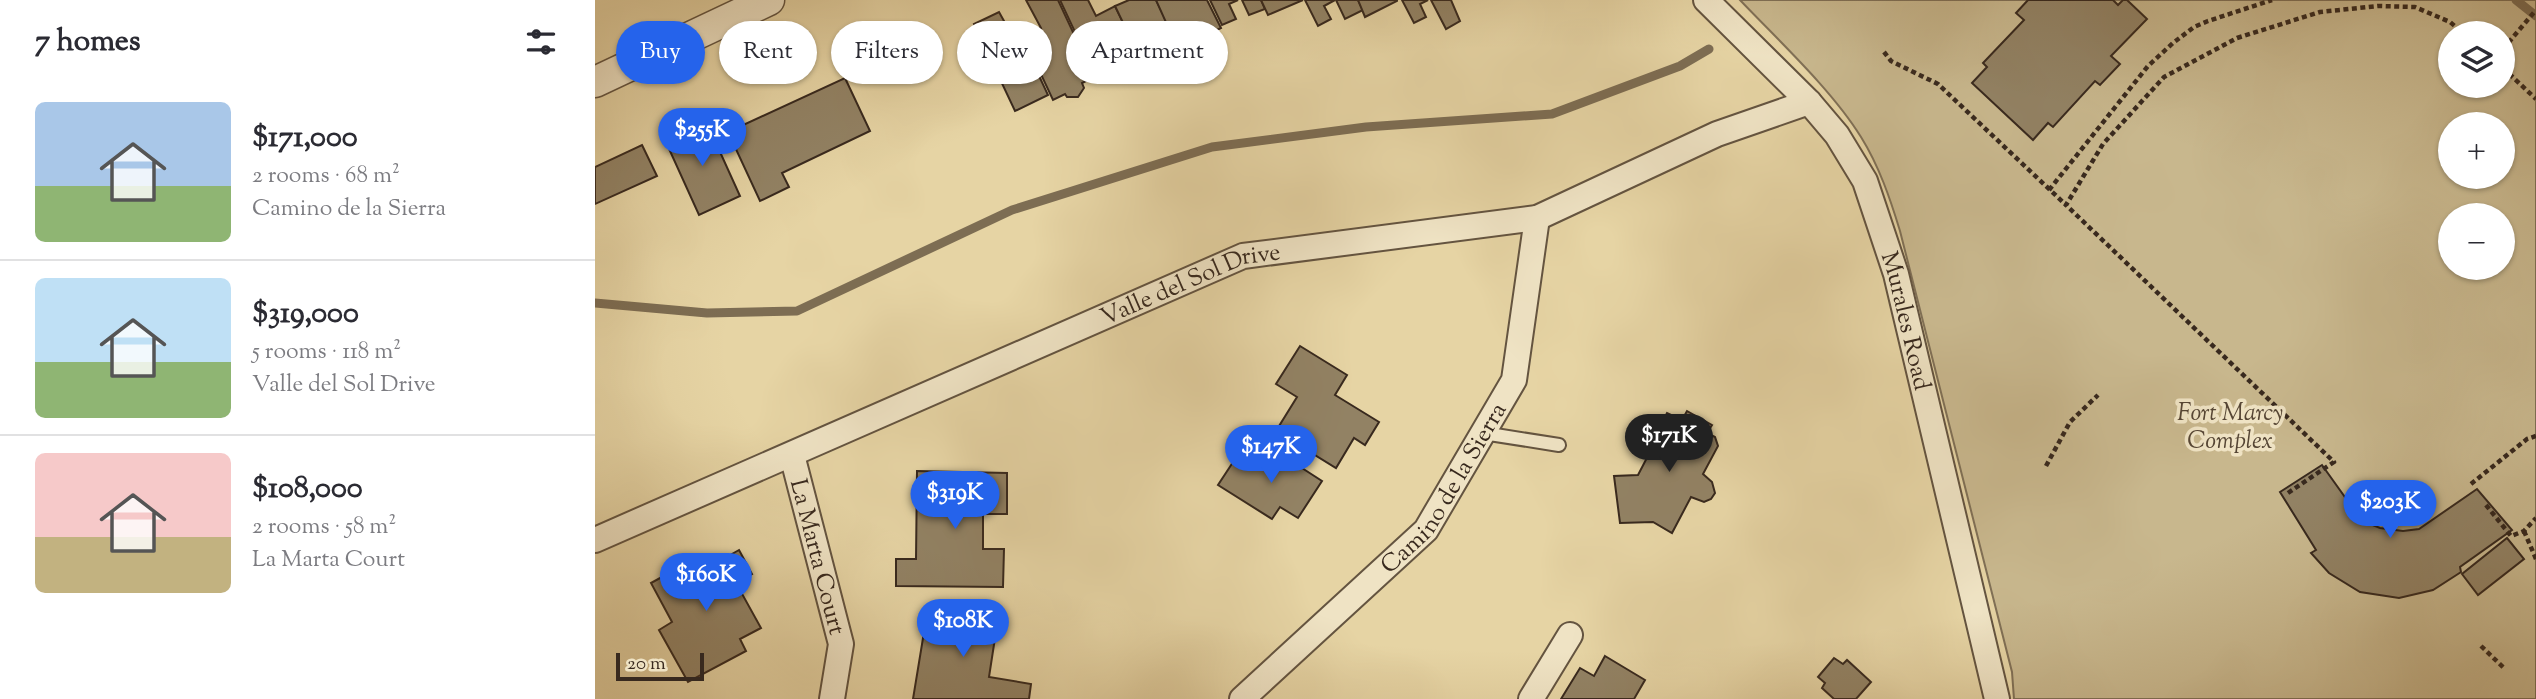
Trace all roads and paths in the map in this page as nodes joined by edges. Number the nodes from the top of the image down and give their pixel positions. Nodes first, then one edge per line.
1 (769, 0) edge
2 (2272, 0) edge
3 (1712, 6) edge
4 (2536, 10) edge
5 (2448, 21) edge
6 (2515, 35) edge
7 (1884, 52) dead end
8 (2515, 79) edge
9 (595, 82) edge
10 (2536, 99) edge
11 (1809, 102) junction
12 (2049, 190) junction
13 (2066, 205) junction
14 (1537, 218) junction
15 (2098, 395) dead end
16 (1483, 433) junction
17 (2536, 436) edge
18 (1559, 445) dead end
19 (792, 455) junction
20 (2046, 466) dead end
21 (2471, 484) dead end
22 (2288, 493) dead end
23 (2486, 505) dead end
24 (2536, 518) edge
25 (2524, 531) junction
26 (595, 540) edge
27 (2536, 559) edge
28 (1570, 635) dead end
29 (2481, 646) dead end
30 (2505, 669) dead end
31 (832, 699) edge
32 (1242, 699) edge
33 (1531, 699) edge
34 (1997, 699) edge

1 - 9 street
2 - 12 path
3 - 11 street, Murales Road
4 - 6 path
5 - 13 path
7 - 12 path
8 - 10 path
11 - 14 street, Valle del Sol Drive
11 - 34 street, Murales Road
12 - 13 path
13 - 22 path
14 - 16 street, Camino de la Sierra
14 - 19 street, Valle del Sol Drive
15 - 20 path
16 - 18 lane
16 - 32 street, Camino de la Sierra
17 - 21 path
19 - 26 street, Valle del Sol Drive
19 - 31 street, La Marta Court
23 - 25 path
24 - 25 path
25 - 27 path
28 - 33 street
29 - 30 path

